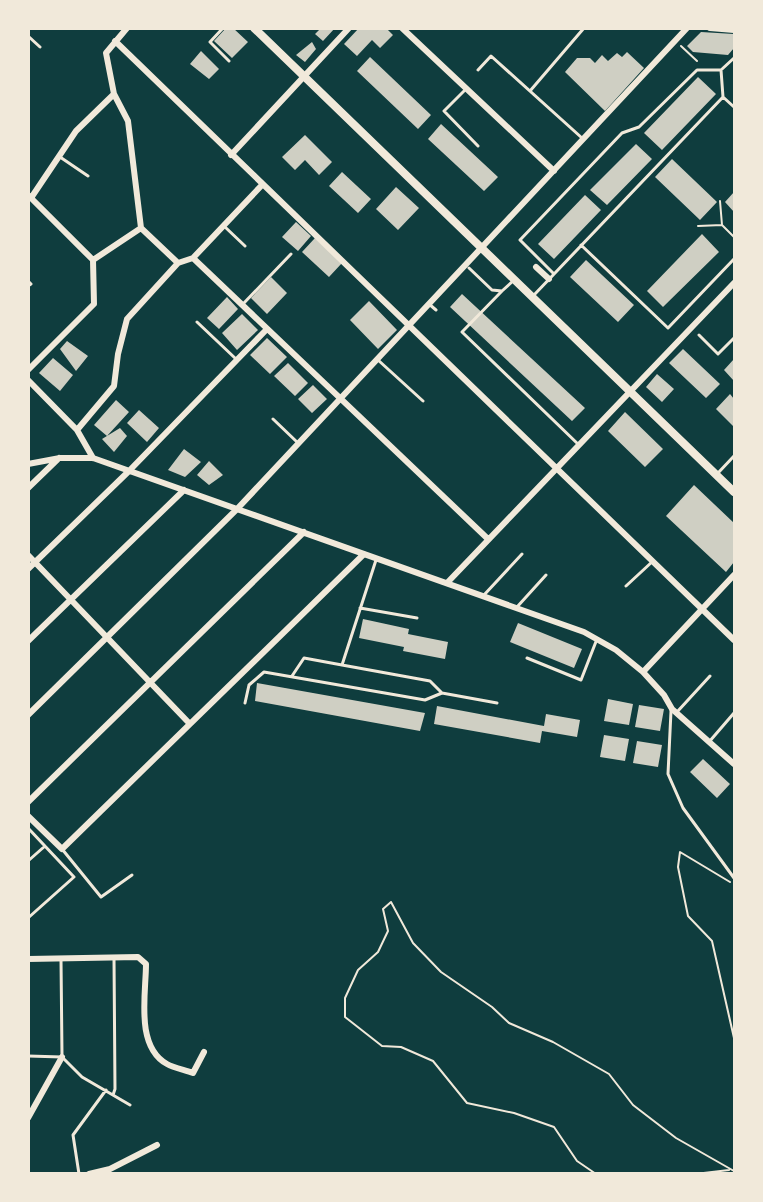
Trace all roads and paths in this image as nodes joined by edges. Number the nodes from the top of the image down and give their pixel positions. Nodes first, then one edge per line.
1 (127, 28) edge
2 (223, 28) edge
3 (254, 28) edge
4 (349, 28) edge
5 (402, 28) edge
6 (584, 28) edge
7 (687, 28) edge
8 (710, 28) edge
9 (735, 30) edge
10 (28, 36) edge
11 (115, 41) junction
12 (675, 41) junction
13 (40, 47) dead end
14 (735, 58) edge
15 (229, 61) dead end
16 (697, 61) dead end
17 (478, 70) dead end
18 (721, 70) junction
19 (305, 77) junction
20 (466, 89) junction
21 (530, 91) junction
22 (114, 94) junction
23 (723, 97) junction
24 (735, 107) edge
25 (583, 140) junction
26 (478, 146) dead end
27 (231, 155) junction
28 (59, 157) junction
29 (554, 171) junction
30 (88, 177) dead end
31 (262, 185) junction
32 (30, 196) edge
33 (720, 201) dead end
34 (722, 225) junction
35 (224, 226) junction
36 (698, 226) dead end
37 (141, 228) junction
38 (735, 237) edge
39 (245, 246) dead end
40 (581, 246) junction
41 (482, 248) junction
42 (291, 254) dead end
43 (193, 258) junction
44 (735, 259) edge
45 (93, 260) junction
46 (178, 262) junction
47 (536, 267) dead end
48 (469, 268) dead end
49 (551, 277) junction
50 (514, 280) junction
51 (28, 281) edge
52 (735, 283) edge
53 (28, 286) edge
54 (502, 291) junction
55 (532, 297) junction
56 (429, 304) junction
57 (242, 305) junction
58 (436, 310) dead end
59 (196, 322) dead end
60 (408, 326) junction
61 (267, 329) junction
62 (699, 336) dead end
63 (735, 338) edge
64 (237, 360) junction
65 (377, 360) junction
66 (28, 370) edge
67 (28, 380) edge
68 (630, 391) junction
69 (340, 399) junction
70 (423, 401) dead end
71 (273, 419) dead end
72 (77, 430) junction
73 (299, 443) junction
74 (579, 445) junction
75 (735, 456) edge
76 (60, 458) junction
77 (93, 458) junction
78 (28, 464) edge
79 (556, 468) junction
80 (129, 471) junction
81 (716, 474) junction
82 (28, 488) edge
83 (184, 490) junction
84 (735, 492) edge
85 (238, 508) junction
86 (304, 532) junction
87 (488, 539) junction
88 (364, 554) junction
89 (522, 554) dead end
90 (28, 555) edge
91 (376, 558) junction
92 (653, 561) junction
93 (35, 562) junction
94 (28, 569) edge
95 (546, 575) dead end
96 (735, 575) edge
97 (447, 583) junction
98 (626, 586) dead end
99 (483, 596) junction
100 (71, 600) junction
101 (360, 608) junction
102 (516, 608) junction
103 (703, 609) junction
104 (417, 618) dead end
105 (107, 638) junction
106 (597, 639) junction
107 (735, 640) edge
108 (28, 641) edge
109 (527, 658) dead end
110 (342, 664) junction
111 (643, 672) junction
112 (292, 676) junction
113 (710, 676) dead end
114 (150, 682) junction
115 (442, 693) junction
116 (245, 703) dead end
117 (497, 703) dead end
118 (674, 711) junction
119 (735, 713) edge
120 (28, 715) edge
121 (189, 723) junction
122 (709, 741) junction
123 (735, 764) edge
124 (28, 802) edge
125 (28, 816) edge
126 (28, 828) edge
127 (45, 846) junction
128 (62, 849) junction
129 (28, 861) edge
130 (132, 875) dead end
131 (734, 878) edge
132 (28, 918) edge
133 (114, 958) junction
134 (28, 959) edge
135 (61, 959) junction
136 (735, 1038) edge
137 (204, 1052) dead end
138 (28, 1056) edge
139 (62, 1057) junction
140 (106, 1090) junction
141 (113, 1095) junction
142 (130, 1105) dead end
143 (28, 1118) edge
144 (157, 1145) dead end
145 (733, 1171) edge
146 (79, 1173) edge
147 (89, 1173) edge
148 (596, 1173) edge
149 (626, 1173) edge
150 (644, 1173) edge
151 (695, 1173) edge

1 - 11 street
2 - 15 lane
3 - 19 street
4 - 19 street
5 - 20 street
6 - 21 lane
7 - 12 street
8 - 9 street
10 - 13 lane
11 - 22 street
11 - 27 street
12 - 16 path
12 - 25 street
14 - 18 lane
17 - 21 lane
18 - 23 lane
18 - 49 lane
19 - 27 street
19 - 41 street
20 - 26 lane
20 - 29 street
21 - 25 lane
22 - 28 street
22 - 37 street
23 - 24 lane
23 - 40 lane
25 - 29 street
27 - 31 street
28 - 30 lane
28 - 32 street
29 - 41 street
31 - 35 street
31 - 60 street
32 - 45 street
33 - 34 path
34 - 36 path
34 - 38 path
35 - 39 lane
35 - 43 street
37 - 45 street
37 - 46 street
40 - 44 lane
40 - 49 lane
41 - 50 street
41 - 56 street
42 - 57 lane
43 - 46 street
43 - 57 street
45 - 66 street
46 - 72 street
47 - 49 street
48 - 54 lane
49 - 55 lane
50 - 54 lane
50 - 55 street
51 - 53 lane
52 - 68 street
54 - 74 lane
55 - 68 street
56 - 58 lane
56 - 60 street
57 - 61 street
59 - 64 lane
60 - 65 street
60 - 79 street
61 - 64 street
61 - 69 street
62 - 63 lane
64 - 80 street
65 - 69 street
65 - 70 lane
67 - 72 street
68 - 74 street
68 - 81 street
69 - 73 street
69 - 87 street
71 - 73 lane
72 - 77 street
73 - 85 street
74 - 79 street
75 - 81 lane
76 - 77 street
76 - 78 street
76 - 82 street
77 - 80 street
79 - 87 street
79 - 92 street
80 - 83 street
80 - 93 street
81 - 84 street
83 - 85 street
83 - 100 street
85 - 86 street
85 - 105 street
86 - 88 street
86 - 114 street
87 - 97 street
88 - 91 street
88 - 121 street
89 - 99 lane
90 - 93 street
91 - 97 street
91 - 101 lane
92 - 98 lane
92 - 103 street
93 - 94 street
93 - 100 street
95 - 102 lane
96 - 103 street
97 - 99 street
99 - 102 street
100 - 105 street
100 - 108 street
101 - 104 lane
101 - 110 lane
102 - 106 street
103 - 107 street
103 - 111 street
105 - 114 street
105 - 120 street
106 - 109 lane
106 - 111 street
110 - 112 lane
110 - 115 lane
111 - 118 street
112 - 115 lane
112 - 116 lane
113 - 118 lane
114 - 121 street
114 - 124 street
115 - 117 lane
118 - 122 street
118 - 131 lane
119 - 122 lane
121 - 128 street
122 - 123 street
125 - 128 street
126 - 127 lane
127 - 129 lane
127 - 132 lane
128 - 130 lane
131 - 136 path
133 - 135 street
133 - 137 street
133 - 141 lane
134 - 135 street
135 - 139 lane
138 - 139 lane
139 - 140 lane
139 - 143 street
140 - 141 lane
140 - 146 lane
141 - 142 lane
144 - 147 street
145 - 148 path
145 - 151 path
149 - 150 path

